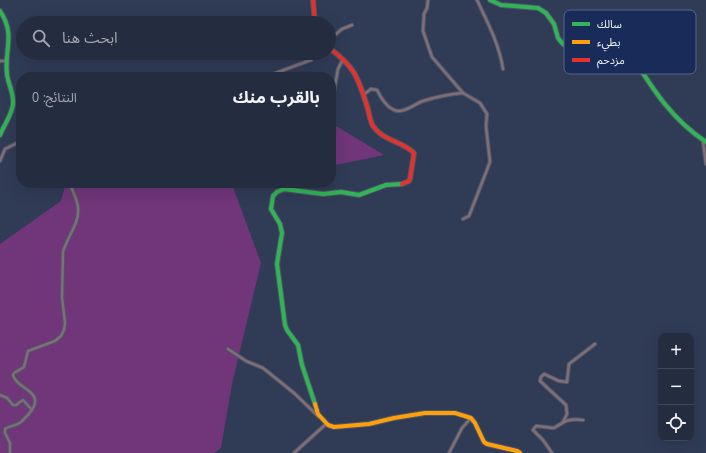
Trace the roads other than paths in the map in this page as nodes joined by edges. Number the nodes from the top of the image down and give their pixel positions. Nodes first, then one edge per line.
1 (314, 0) edge
2 (428, 0) edge
3 (477, 0) edge
4 (490, 0) edge
5 (0, 11) edge
6 (315, 16) edge
7 (352, 25) dead end
8 (336, 34) edge
9 (564, 45) edge
10 (336, 54) edge
11 (343, 59) junction
12 (311, 60) edge
13 (0, 61) edge
14 (6, 61) junction
15 (503, 69) dead end
16 (278, 72) edge
17 (643, 74) edge
18 (336, 80) edge
19 (463, 93) junction
20 (363, 95) junction
21 (0, 135) edge
22 (704, 142) edge
23 (16, 144) edge
24 (0, 161) edge
25 (706, 164) edge
26 (71, 188) edge
27 (282, 190) joint
28 (463, 219) dead end
29 (595, 344) dead end
30 (228, 350) dead end
31 (0, 395) edge
32 (32, 410) junction
33 (472, 418) junction
34 (583, 420) dead end
35 (563, 422) junction
36 (325, 423) junction
37 (10, 453) edge
38 (294, 453) edge
39 (449, 453) edge
40 (520, 453) edge
41 (552, 453) edge

1 - 6 street
2 - 19 street
3 - 15 street
4 - 9 street
5 - 14 street
7 - 8 street
10 - 11 street
11 - 18 street
11 - 20 street
12 - 16 street
13 - 14 street
14 - 21 street
17 - 22 street
19 - 20 street
19 - 28 street
20 - 27 street
22 - 25 street
23 - 24 street
26 - 32 street
27 - 36 street
29 - 35 street
30 - 36 street
31 - 32 street
32 - 37 street
33 - 36 street
33 - 39 street
33 - 40 street
34 - 35 street
35 - 41 street
36 - 38 street

